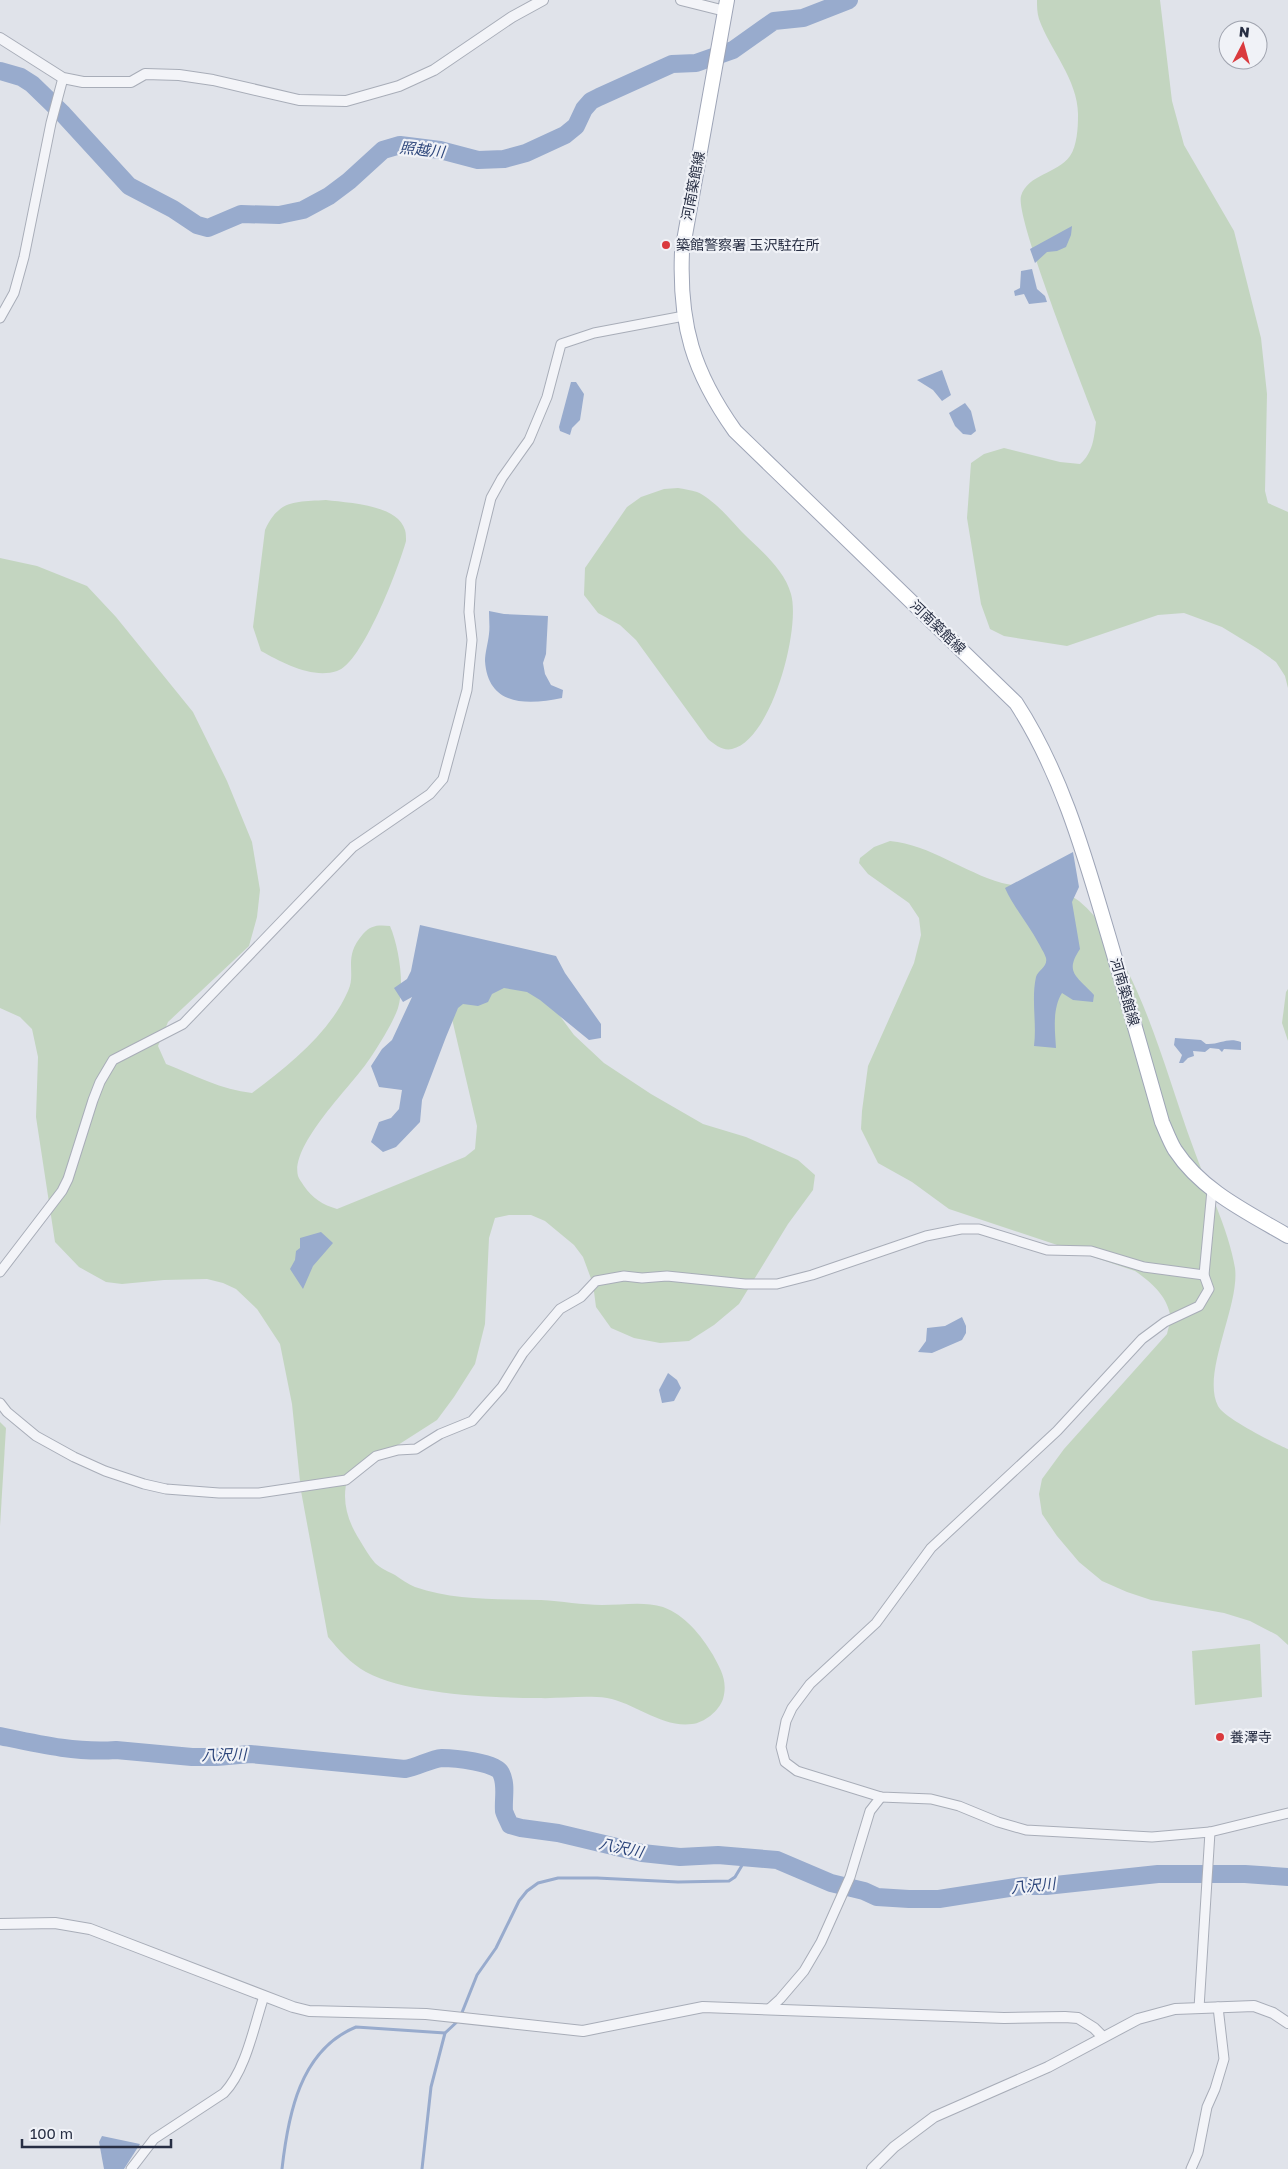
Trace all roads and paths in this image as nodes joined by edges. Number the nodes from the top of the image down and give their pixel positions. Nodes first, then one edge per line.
1 (544, 0) edge
2 (681, 0) edge
3 (726, 5) edge
4 (0, 38) edge
5 (63, 78) junction
6 (684, 316) junction
7 (0, 318) edge
8 (1212, 1190) junction
9 (1288, 1236) edge
10 (0, 1272) edge
11 (1204, 1275) junction
12 (0, 1403) edge
13 (881, 1797) junction
14 (1288, 1813) edge
15 (1210, 1832) junction
16 (0, 1924) edge
17 (264, 1996) junction
18 (1218, 2007) junction
19 (1199, 2008) junction
20 (769, 2009) junction
21 (1288, 2023) edge
22 (1103, 2037) junction
23 (131, 2169) edge
24 (872, 2169) edge
25 (1191, 2169) edge

1 - 5 street
2 - 3 street
3 - 6 main road, 河南築館線
4 - 5 street
5 - 7 street
6 - 8 main road, 河南築館線
6 - 10 street
8 - 9 main road, 河南築館線
8 - 11 street
11 - 12 street
11 - 13 street
13 - 15 street
13 - 20 street
14 - 15 street
15 - 19 street
16 - 17 street
17 - 20 street
17 - 23 street
18 - 19 street
18 - 21 street
18 - 25 street
19 - 22 street
20 - 22 street
22 - 24 street

